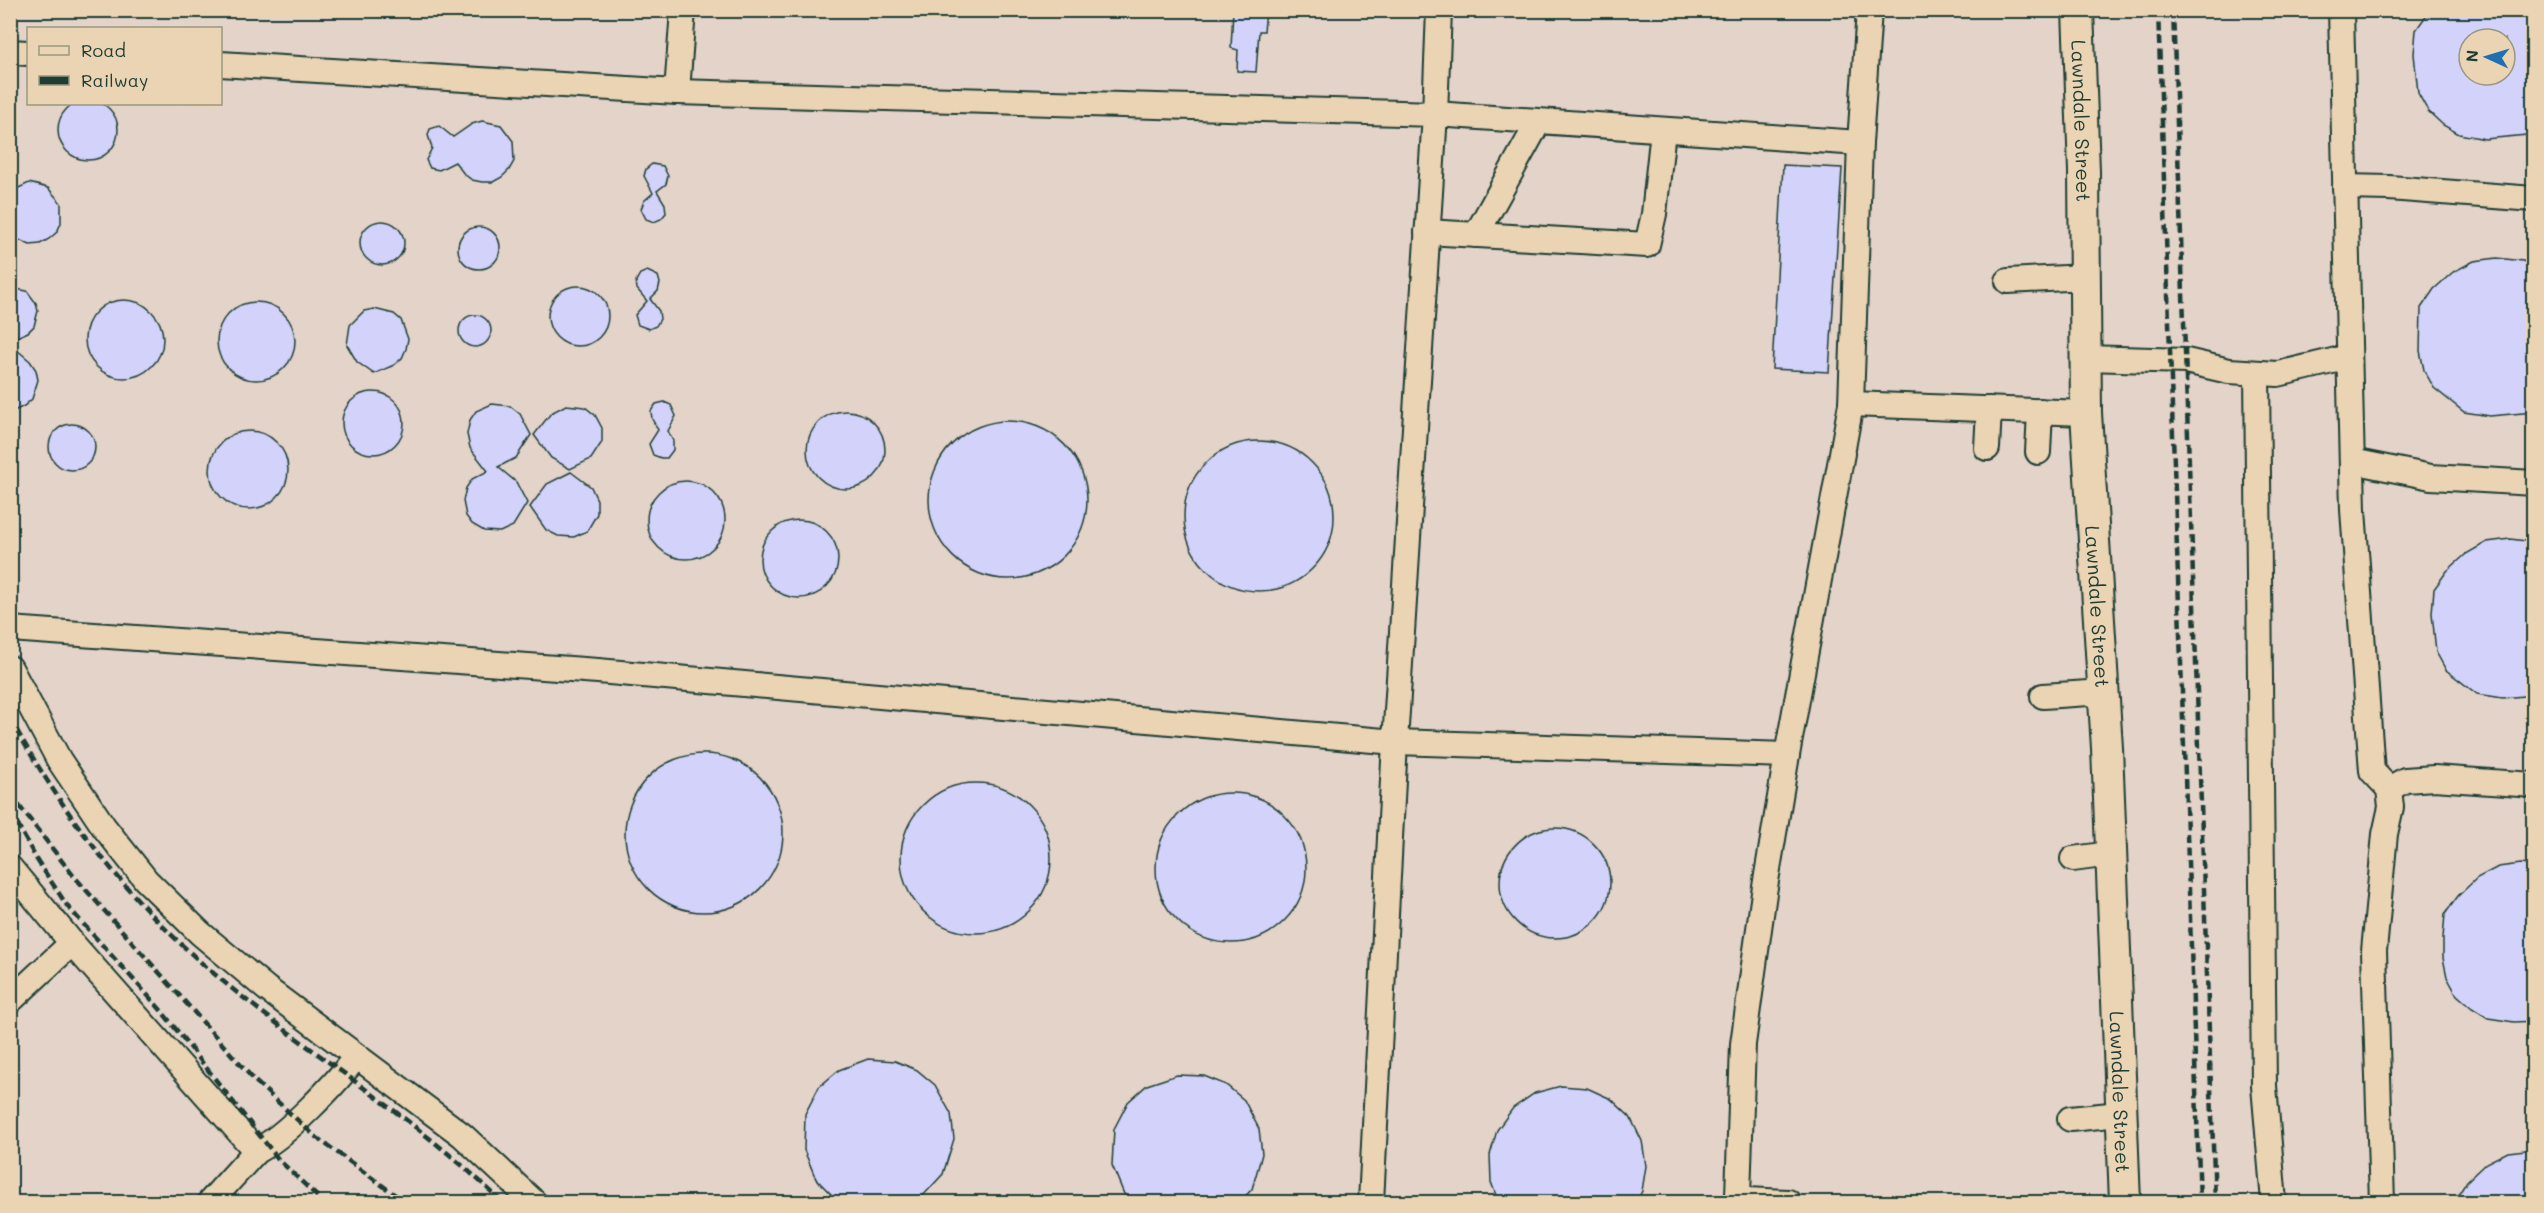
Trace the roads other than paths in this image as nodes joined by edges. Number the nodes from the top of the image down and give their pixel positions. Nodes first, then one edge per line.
1 (682, 10) edge
2 (1439, 10) edge
3 (1869, 10) edge
4 (2078, 10) edge
5 (2341, 10) edge
6 (10, 51) edge
7 (27, 53) edge
8 (222, 64) edge
9 (677, 92) junction
10 (1435, 114) junction
11 (1539, 121) junction
12 (1663, 130) junction
13 (1860, 143) junction
14 (2345, 187) junction
15 (2534, 199) edge
16 (1427, 232) junction
17 (1476, 235) junction
18 (2085, 277) junction
19 (2008, 280) dead end
20 (2349, 357) junction
21 (2086, 358) junction
22 (2257, 373) junction
23 (1851, 404) junction
24 (1989, 409) junction
25 (2040, 411) junction
26 (2086, 413) junction
27 (1987, 448) dead end
28 (2038, 452) dead end
29 (2352, 461) junction
30 (2534, 483) edge
31 (10, 629) edge
32 (10, 668) edge
33 (2104, 692) junction
34 (2043, 696) dead end
35 (1395, 742) junction
36 (1787, 755) junction
37 (2534, 785) edge
38 (2389, 789) junction
39 (2110, 854) junction
40 (2073, 859) dead end
41 (10, 868) edge
42 (72, 943) junction
43 (10, 1001) edge
44 (356, 1056) junction
45 (2121, 1114) junction
46 (2070, 1119) dead end
47 (256, 1151) junction
48 (210, 1203) edge
49 (534, 1203) edge
50 (1371, 1203) edge
51 (1788, 1203) edge
52 (2125, 1203) edge
53 (2274, 1203) edge
54 (2382, 1203) edge

1 - 9 lane
2 - 10 lane
3 - 13 lane
4 - 18 main road, Lawndale Street
5 - 14 lane
6 - 7 lane
8 - 9 lane
9 - 10 lane
10 - 11 lane
10 - 16 lane
11 - 12 lane
11 - 17 lane
12 - 13 lane
12 - 17 lane
13 - 23 lane
14 - 15 lane
14 - 20 lane
16 - 17 lane
16 - 35 lane
18 - 19 lane
18 - 21 main road, Lawndale Street
20 - 22 lane
20 - 29 lane
21 - 22 lane
21 - 26 main road, Lawndale Street
22 - 53 lane
23 - 24 lane
23 - 36 lane
24 - 25 lane
24 - 27 lane
25 - 26 lane
25 - 28 lane
26 - 33 main road, Lawndale Street
29 - 30 lane
29 - 38 lane
31 - 35 lane
32 - 44 lane
33 - 34 lane
33 - 39 main road, Lawndale Street
35 - 36 lane
35 - 50 lane
36 - 51 lane
37 - 38 lane
38 - 54 lane
39 - 40 lane
39 - 45 main road, Lawndale Street
41 - 42 lane
42 - 43 lane
42 - 47 lane
44 - 47 lane
44 - 49 lane
45 - 46 lane
45 - 52 main road, Lawndale Street
47 - 48 lane

